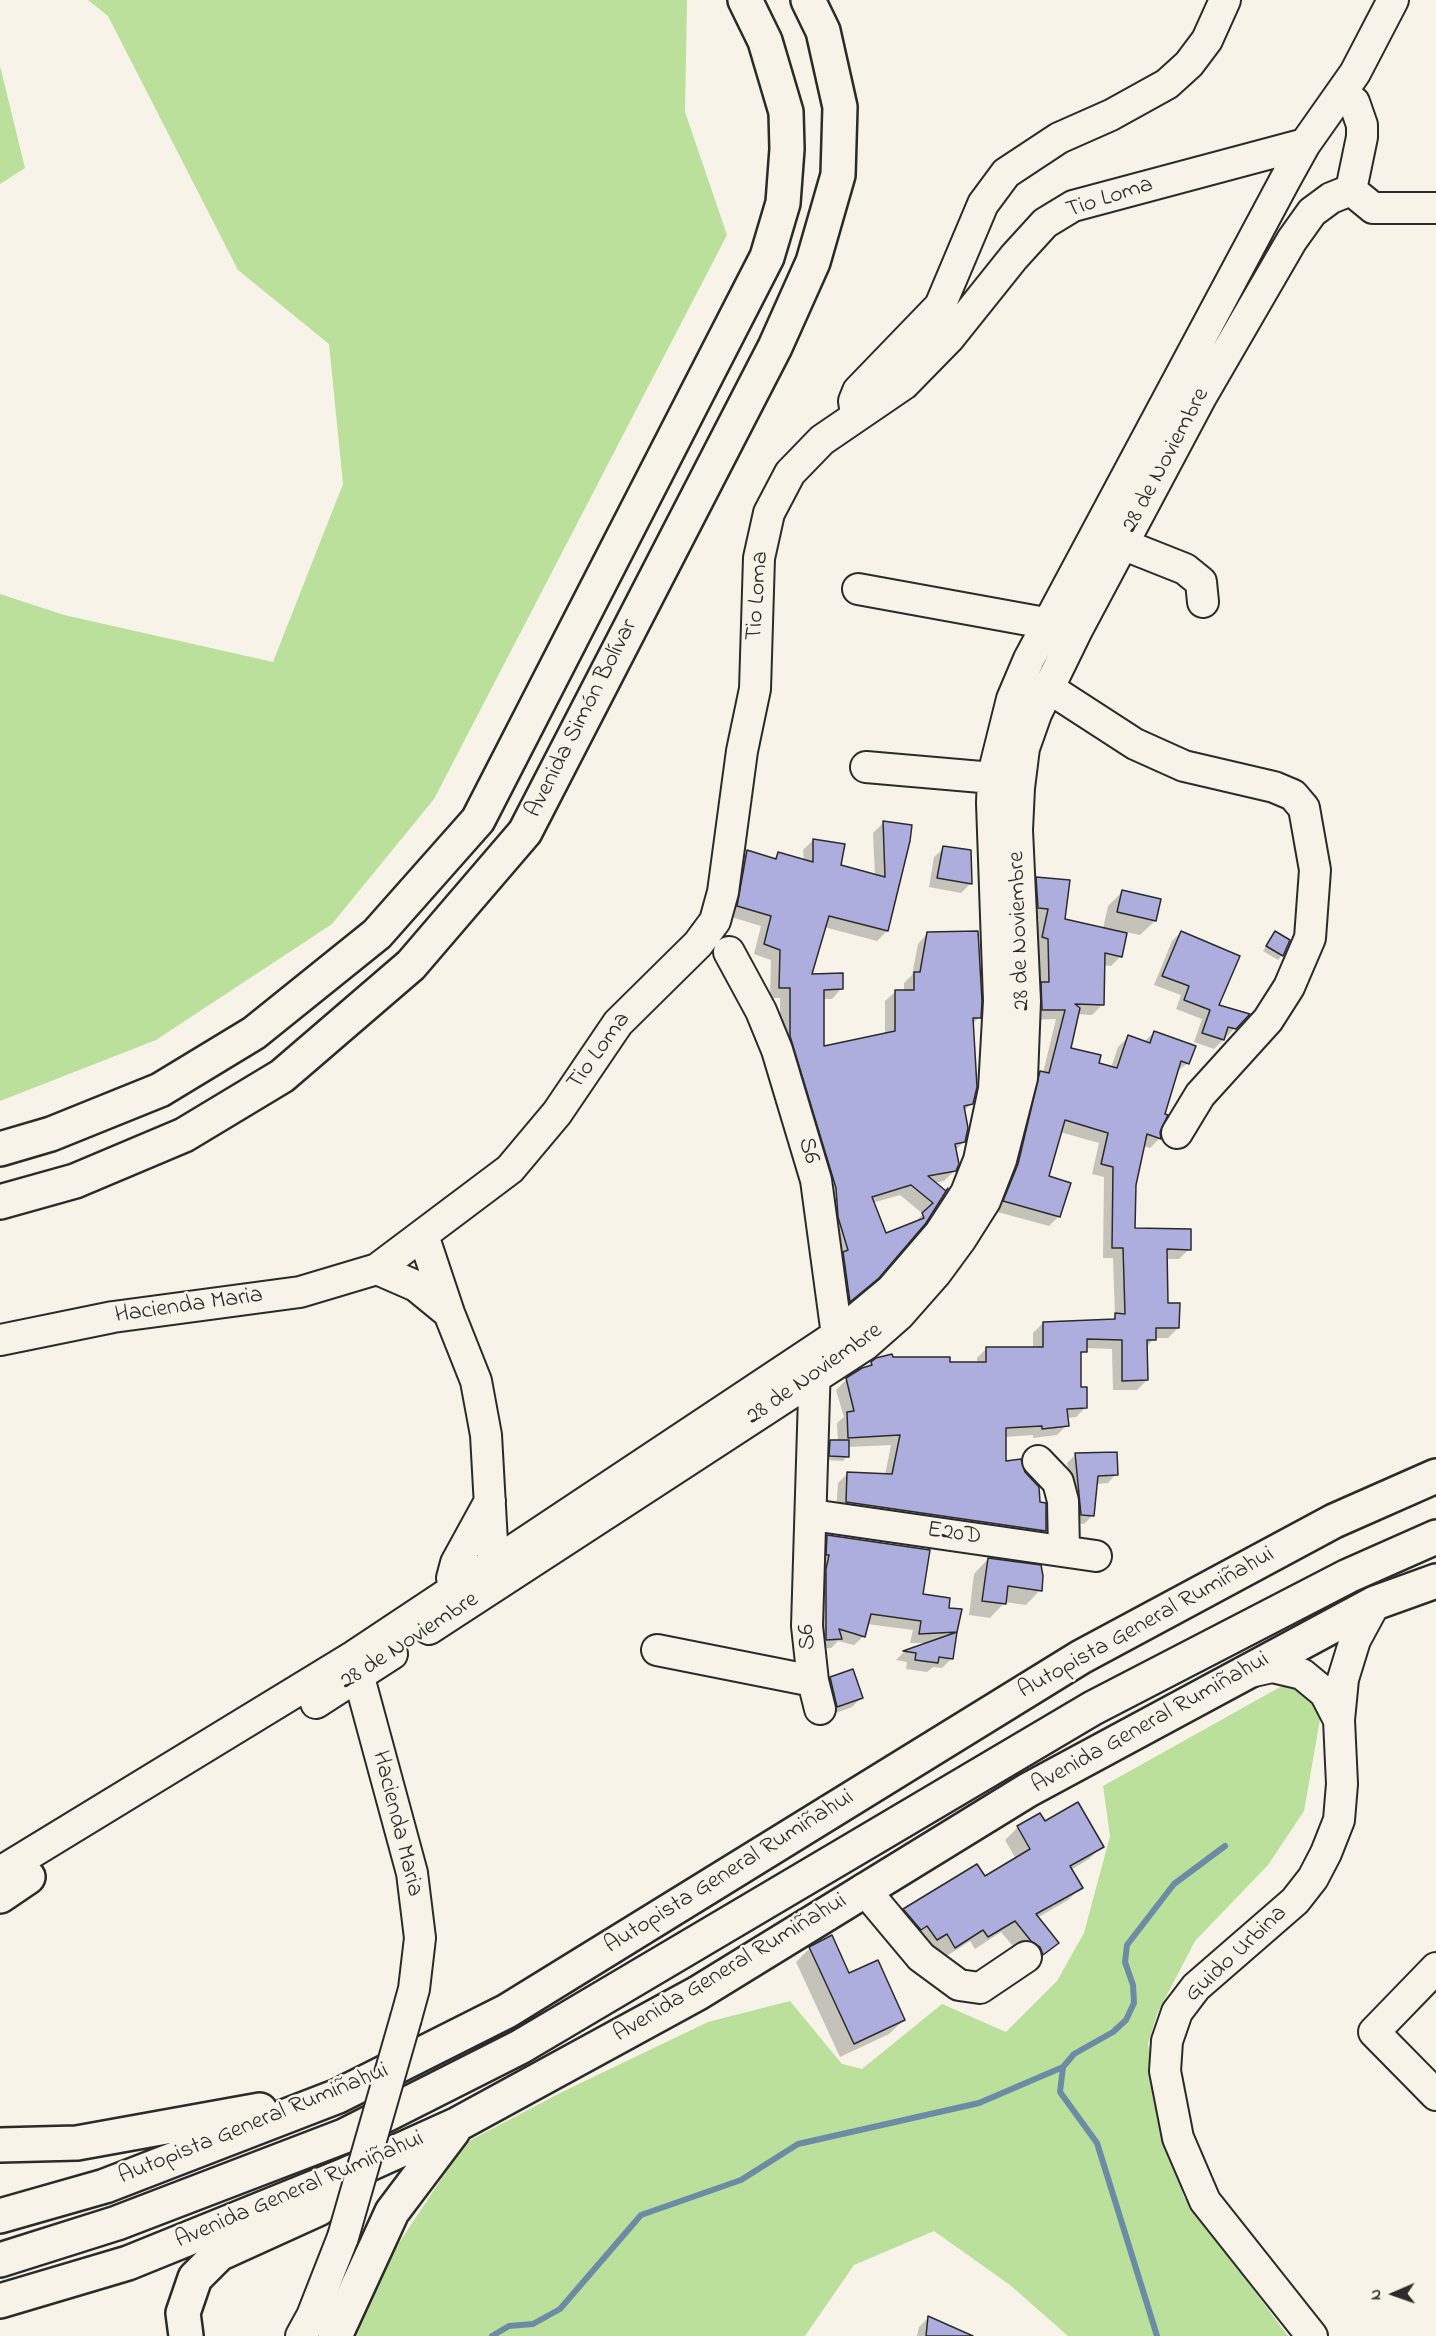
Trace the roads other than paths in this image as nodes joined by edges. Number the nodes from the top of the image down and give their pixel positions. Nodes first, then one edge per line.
1 (745, 0) edge
2 (807, 0) edge
3 (1226, 0) edge
4 (1393, 0) edge
5 (1341, 93) junction
6 (1305, 144) junction
7 (1351, 190) junction
8 (1436, 208) edge
9 (1189, 390) junction
10 (856, 416) junction
11 (1122, 544) junction
12 (858, 589) dead end
13 (1203, 602) dead end
14 (1048, 623) junction
15 (1077, 630) junction
16 (1047, 687) junction
17 (866, 767) dead end
18 (993, 778) junction
19 (729, 951) dead end
20 (1177, 1133) dead end
21 (0, 1149) edge
22 (0, 1202) edge
23 (423, 1235) junction
24 (377, 1269) junction
25 (449, 1313) junction
26 (0, 1340) edge
27 (827, 1356) junction
28 (1038, 1461) dead end
29 (1436, 1476) edge
30 (490, 1501) junction
31 (812, 1515) junction
32 (1436, 1537) edge
33 (1064, 1551) junction
34 (1096, 1556) dead end
35 (493, 1575) junction
36 (1436, 1581) edge
37 (457, 1597) junction
38 (1375, 1603) junction
39 (657, 1650) dead end
40 (356, 1666) junction
41 (1242, 1673) junction
42 (1339, 1720) junction
43 (9, 1878) edge
44 (864, 1889) junction
45 (0, 1896) edge
46 (1026, 1957) dead end
47 (1436, 1968) edge
48 (1436, 2095) edge
49 (338, 2096) junction
50 (458, 2124) junction
51 (0, 2145) edge
52 (345, 2175) junction
53 (0, 2216) edge
54 (0, 2260) edge
55 (0, 2301) edge
56 (186, 2336) edge
57 (301, 2336) edge
58 (334, 2336) edge
59 (1312, 2336) edge

1 - 21 main road, Avenida Simón Bolívar
2 - 22 main road, Avenida Simón Bolívar
3 - 10 street
4 - 5 street
5 - 6 street
5 - 7 street
6 - 9 street
6 - 10 street, Tio Loma
7 - 8 street
7 - 9 street, 28 de Noviembre
9 - 11 street, 28 de Noviembre
9 - 14 street
10 - 23 street, Tio Loma
11 - 13 street
11 - 15 street, 28 de Noviembre
12 - 14 street
14 - 15 street
14 - 18 street
15 - 16 street, 28 de Noviembre
16 - 20 street
16 - 27 street, 28 de Noviembre
17 - 18 street
18 - 27 street
19 - 27 street, S6
23 - 24 street, Hacienda Maria
23 - 25 street
24 - 25 street
24 - 26 street, Hacienda Maria
25 - 30 street
27 - 31 street, S6
27 - 35 street, 28 de Noviembre
28 - 33 street
29 - 49 main road, Autopista General Rumiñahui
30 - 35 street
30 - 37 street
31 - 33 street, E20D
31 - 39 street, S6
32 - 54 main road, Autopista General Rumiñahui
33 - 34 street, E20D
35 - 37 street, 28 de Noviembre
36 - 38 main road, Avenida General Rumiñahui
37 - 40 street, 28 de Noviembre
38 - 41 main road, Avenida General Rumiñahui
38 - 42 street, Guido Urbina
40 - 43 street, 28 de Noviembre
40 - 57 street, Hacienda Maria, bridge
41 - 42 street
41 - 44 main road, Avenida General Rumiñahui
42 - 59 street, Guido Urbina
43 - 45 main road
44 - 46 street
44 - 50 main road, Avenida General Rumiñahui
47 - 48 street
49 - 51 main road
49 - 53 main road, Autopista General Rumiñahui
50 - 52 main road, Avenida General Rumiñahui
50 - 58 main road
52 - 55 main road, Avenida General Rumiñahui
52 - 56 main road

